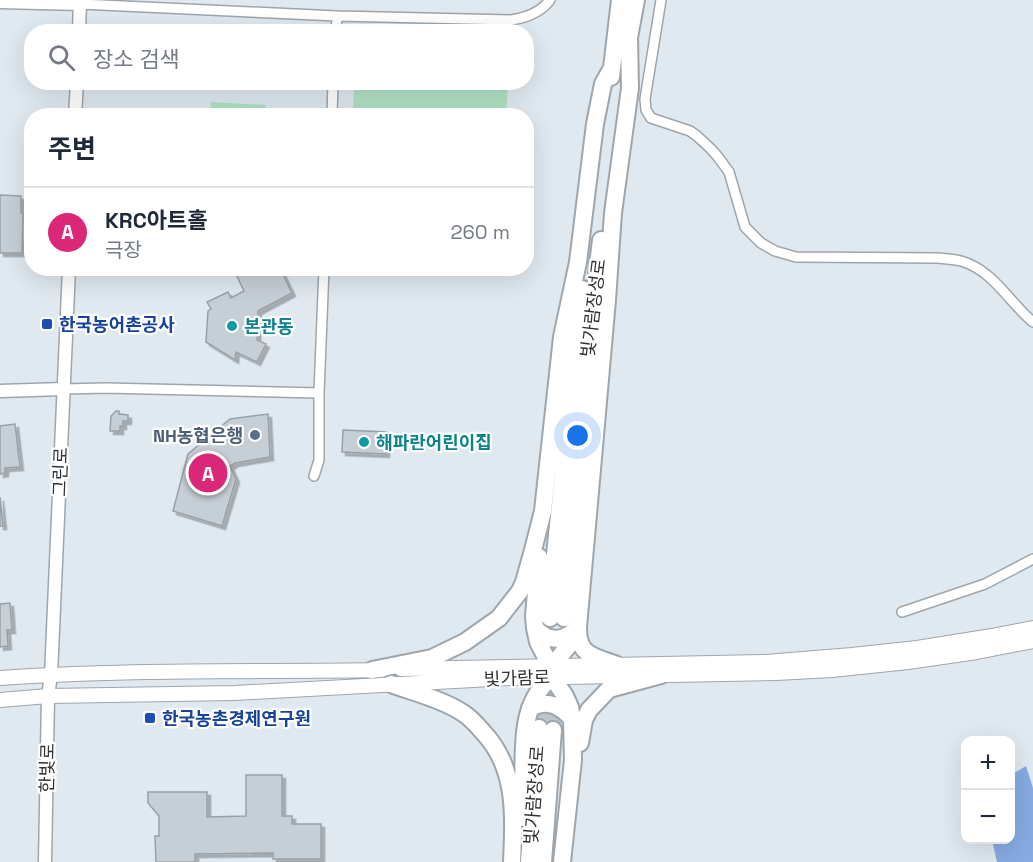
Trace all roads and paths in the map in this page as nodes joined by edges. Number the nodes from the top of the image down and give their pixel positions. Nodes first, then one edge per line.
1 (550, 0) edge
2 (620, 0) edge
3 (636, 0) edge
4 (661, 0) edge
5 (0, 2) edge
6 (80, 2) edge
7 (337, 16) junction
8 (79, 24) edge
9 (336, 24) edge
10 (612, 68) junction
11 (77, 90) edge
12 (333, 90) edge
13 (75, 108) edge
14 (332, 108) edge
15 (69, 276) edge
16 (324, 276) edge
17 (1033, 322) edge
18 (63, 389) junction
19 (0, 391) edge
20 (320, 393) junction
21 (314, 476) dead end
22 (543, 511) junction
23 (1033, 559) edge
24 (902, 612) dead end
25 (564, 621) junction
26 (535, 628) junction
27 (1033, 628) edge
28 (1033, 641) edge
29 (617, 665) junction
30 (372, 670) junction
31 (552, 672) junction
32 (51, 675) junction
33 (661, 675) junction
34 (0, 678) edge
35 (391, 684) junction
36 (48, 696) junction
37 (0, 700) edge
38 (530, 708) junction
39 (572, 719) junction
40 (573, 760) junction
41 (512, 861) edge
42 (45, 862) edge
43 (529, 862) edge
44 (543, 862) edge
45 (562, 862) edge

1 - 7 street
2 - 10 highway, 빛가람장성로
3 - 25 highway
4 - 17 street
5 - 6 street
6 - 7 street
6 - 8 street
7 - 9 street
10 - 22 highway
10 - 25 highway, 빛가람장성로
11 - 13 street
12 - 14 street
15 - 18 street, 그린로
16 - 20 street
18 - 19 street
18 - 20 street
18 - 32 street, 그린로
20 - 21 street
22 - 26 highway
22 - 30 highway
23 - 24 street
25 - 26 highway
25 - 29 highway
25 - 31 highway
26 - 31 highway
27 - 29 main road, 빛가람로
28 - 33 main road, 빛가람로
29 - 31 main road, 빛가람로
30 - 31 main road, 빛가람로
30 - 32 main road, 빛가람로
31 - 33 main road, 빛가람로
31 - 35 main road, 빛가람로
31 - 38 highway
31 - 39 highway
32 - 34 main road, 빛가람로
32 - 36 street, 한빛로
33 - 40 highway
35 - 36 main road, 빛가람로
35 - 41 highway
36 - 37 main road, 빛가람로
36 - 42 street, 한빛로
38 - 39 highway
38 - 41 highway
39 - 40 highway
40 - 45 highway
43 - 44 highway, 빛가람장성로

